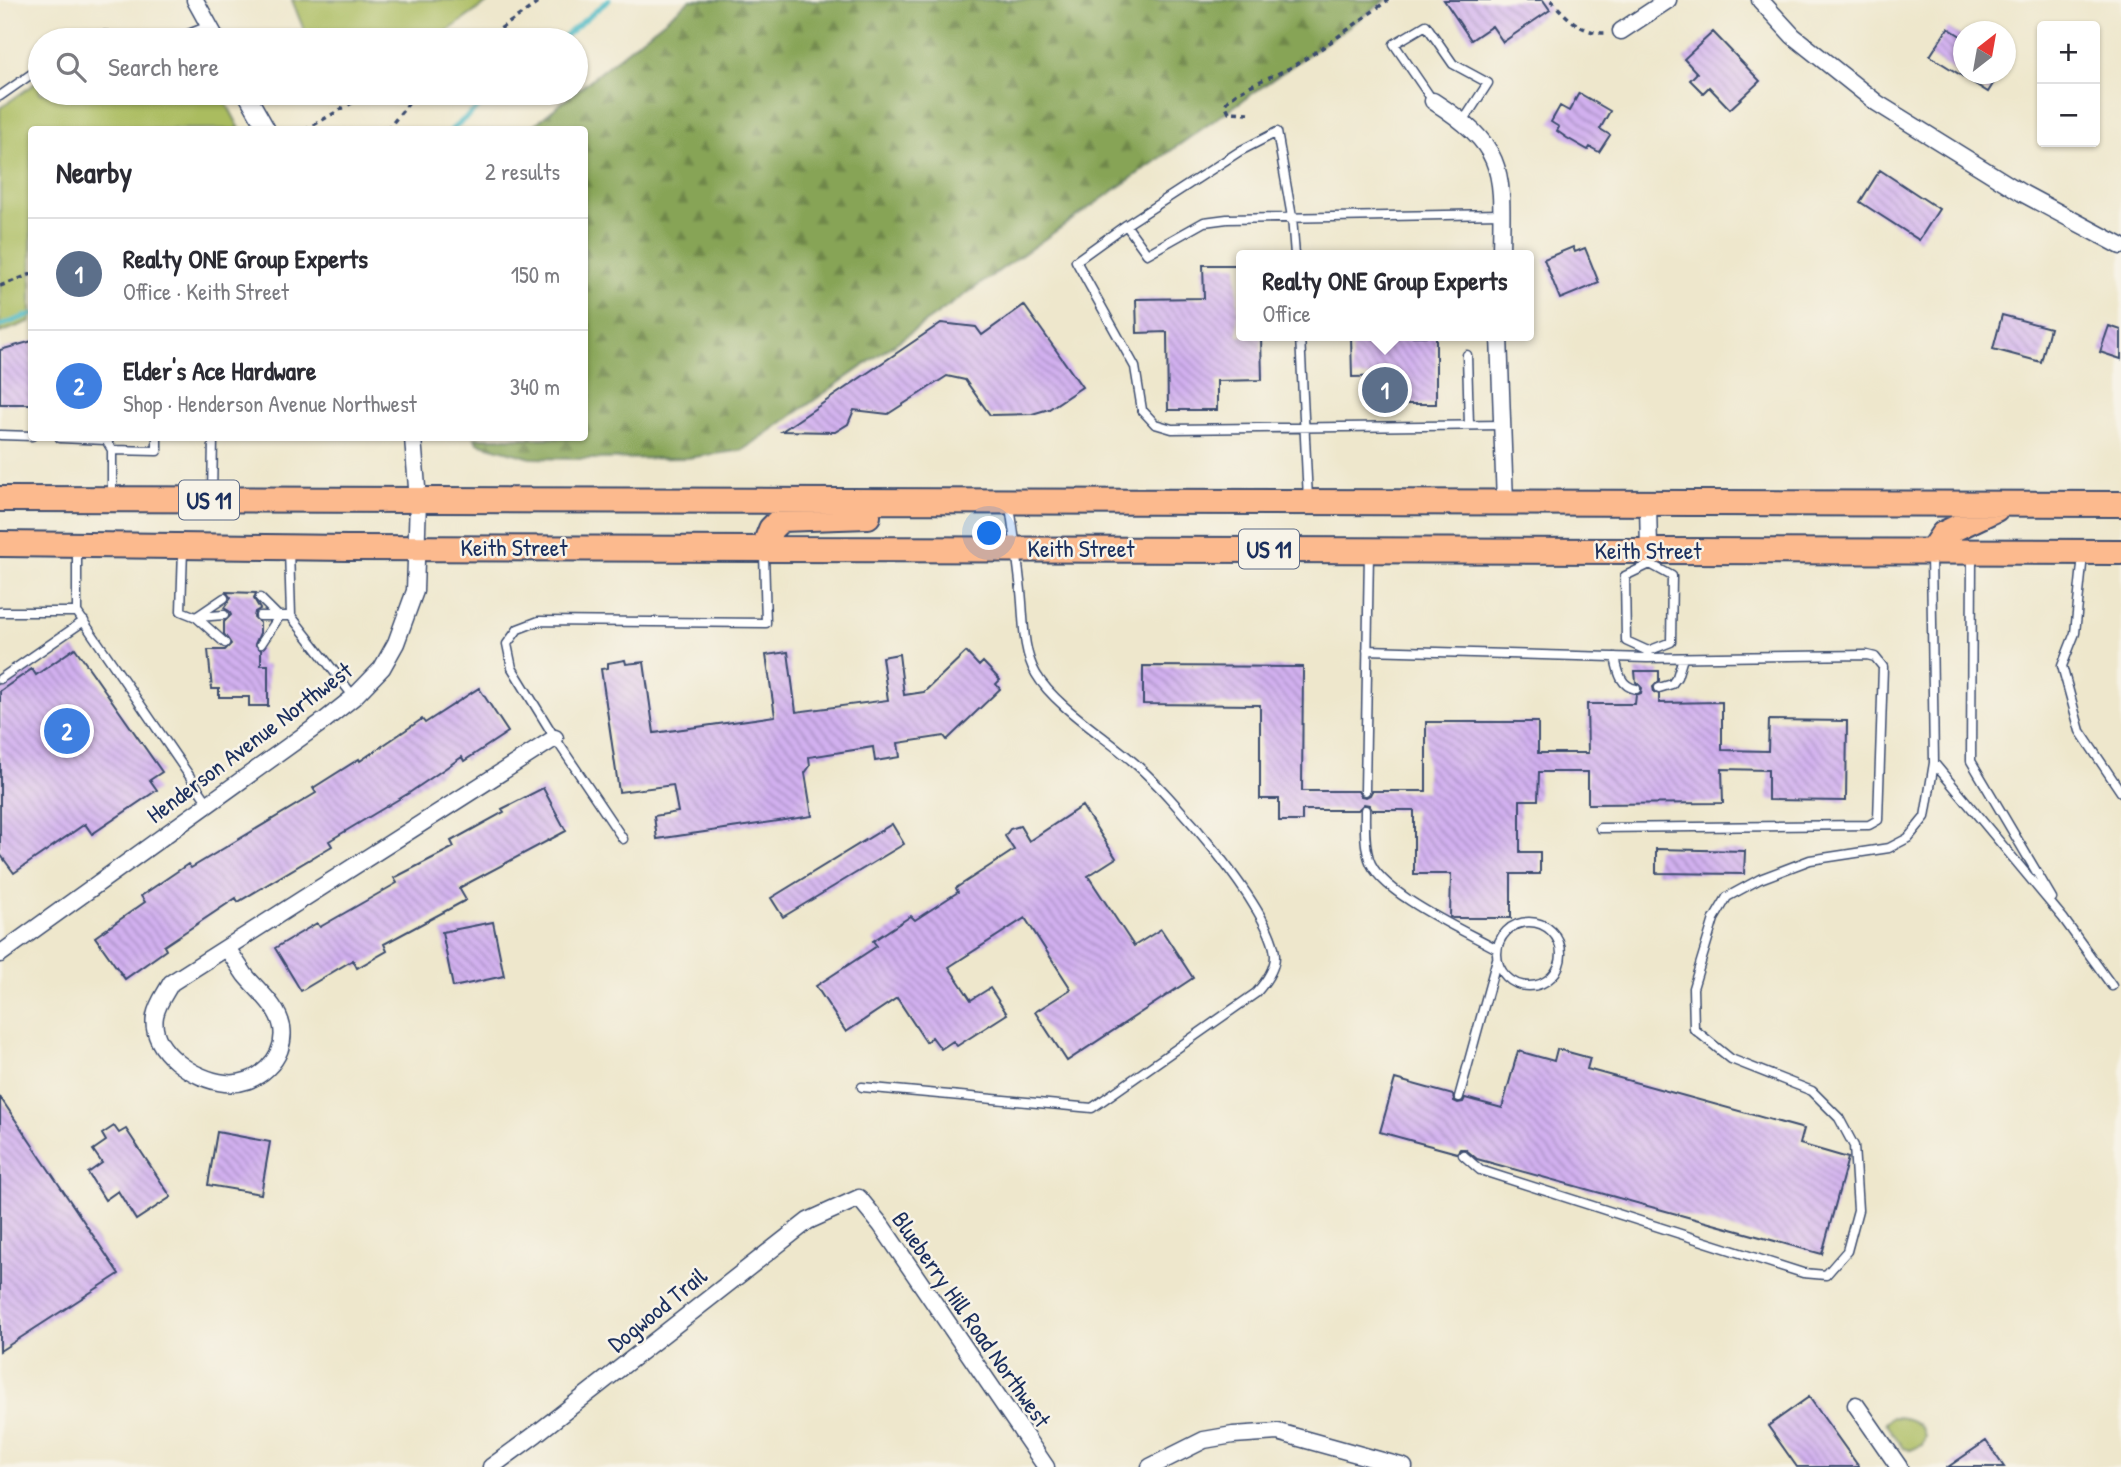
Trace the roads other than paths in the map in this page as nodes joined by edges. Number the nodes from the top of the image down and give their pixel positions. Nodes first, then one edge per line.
1 (195, 0) edge
2 (1668, 0) edge
3 (1760, 0) edge
4 (210, 28) edge
5 (1621, 31) road end
6 (28, 76) edge
7 (0, 96) edge
8 (1433, 100) joint
9 (253, 105) edge
10 (1464, 120) junction
11 (265, 126) edge
12 (1502, 214) junction
13 (1292, 218) junction
14 (1126, 225) junction
15 (2121, 246) edge
16 (1295, 250) edge
17 (1501, 250) edge
18 (1300, 341) edge
19 (1500, 341) edge
20 (1467, 355) dead end
21 (1469, 425) junction
22 (1503, 425) junction
23 (1306, 427) junction
24 (0, 435) edge
25 (28, 436) edge
26 (107, 441) edge
27 (157, 441) edge
28 (212, 441) edge
29 (413, 441) edge
30 (112, 450) junction
31 (0, 499) edge
32 (112, 500) junction
33 (212, 500) junction
34 (418, 500) junction
35 (936, 500) junction
36 (1009, 501) junction
37 (1308, 502) junction
38 (1506, 503) junction
39 (1648, 503) junction
40 (2121, 504) edge
41 (2007, 505) junction
42 (0, 544) edge
43 (77, 545) junction
44 (183, 546) junction
45 (289, 547) junction
46 (764, 547) junction
47 (416, 548) junction
48 (1016, 548) junction
49 (1369, 549) junction
50 (1972, 551) junction
51 (1931, 552) junction
52 (2084, 552) junction
53 (2121, 552) edge
54 (1649, 557) junction
55 (224, 598) dead end
56 (260, 598) dead end
57 (0, 612) edge
58 (77, 612) junction
59 (224, 615) dead end
60 (260, 616) dead end
61 (291, 616) junction
62 (195, 617) junction
63 (279, 617) junction
64 (83, 621) junction
65 (225, 643) dead end
66 (261, 644) dead end
67 (1367, 650) junction
68 (1647, 654) junction
69 (1615, 657) junction
70 (1683, 658) junction
71 (0, 679) edge
72 (1659, 688) dead end
73 (1636, 689) dead end
74 (354, 697) junction
75 (555, 738) junction
76 (1934, 763) junction
77 (1365, 791) dead end
78 (2121, 792) edge
79 (208, 803) junction
80 (1365, 810) dead end
81 (1600, 828) dead end
82 (623, 839) dead end
83 (2063, 918) junction
84 (227, 948) junction
85 (1497, 948) junction
86 (0, 954) edge
87 (1497, 959) junction
88 (2112, 986) dead end
89 (862, 1087) dead end
90 (1460, 1097) dead end
91 (1463, 1155) dead end
92 (859, 1198) joint
93 (1856, 1405) dead end
94 (491, 1467) edge
95 (1046, 1467) edge
96 (1150, 1467) edge
97 (1404, 1467) edge
98 (1899, 1467) edge

1 - 4 street
2 - 5 street
3 - 15 street
6 - 7 lane
8 - 10 street
8 - 10 lane
9 - 11 street
10 - 12 street
12 - 13 lane
12 - 17 street
13 - 14 lane
13 - 14 lane
13 - 16 lane
14 - 23 lane
18 - 23 lane
19 - 22 street
20 - 21 lane
21 - 22 lane
21 - 23 lane
22 - 38 street
23 - 37 lane
24 - 25 lane
26 - 30 lane
27 - 30 lane
28 - 33 lane
29 - 34 street, Henderson Avenue Northwest
30 - 32 lane
31 - 32 main road, Keith Street / US 11
32 - 33 main road, Keith Street / US 11
33 - 34 main road, Keith Street / US 11
34 - 35 main road, Keith Street / US 11
34 - 47 street, Henderson Avenue Northwest
35 - 36 main road, Keith Street / US 11
35 - 46 main road
36 - 37 main road, Keith Street / US 11
36 - 48 lane
37 - 38 main road, Keith Street / US 11
38 - 39 main road, Keith Street / US 11
39 - 41 main road, Keith Street / US 11
39 - 54 street
40 - 41 main road, Keith Street / US 11
41 - 51 main road
42 - 43 main road, Keith Street / US 11
43 - 44 main road, Keith Street / US 11
43 - 58 lane
44 - 45 main road, Keith Street / US 11
44 - 62 lane
45 - 47 main road, Keith Street / US 11
45 - 61 lane
46 - 47 main road, Keith Street / US 11
46 - 48 main road, Keith Street / US 11
46 - 75 lane
47 - 74 street, Henderson Avenue Northwest
48 - 49 main road, Keith Street / US 11
48 - 89 lane
49 - 54 main road, Keith Street / US 11
49 - 67 lane
50 - 51 main road, Keith Street / US 11
50 - 52 main road, Keith Street / US 11
50 - 83 lane
51 - 54 main road, Keith Street / US 11
51 - 76 lane
52 - 53 main road, Keith Street / US 11
52 - 78 lane
54 - 68 lane
54 - 68 lane
55 - 62 lane
56 - 63 lane
57 - 58 lane
58 - 64 lane
59 - 62 lane
60 - 63 lane
61 - 63 lane
61 - 74 lane
62 - 65 lane
63 - 66 lane
64 - 71 lane
64 - 79 lane
67 - 69 lane
67 - 77 lane
68 - 69 lane
68 - 70 lane
69 - 73 lane
70 - 72 lane
70 - 81 lane
74 - 79 street, Henderson Avenue Northwest
75 - 82 lane
75 - 84 street
76 - 83 lane
76 - 91 lane
79 - 86 street, Henderson Avenue Northwest
80 - 85 lane
83 - 88 lane
84 - 84 street
85 - 87 lane
85 - 87 lane
87 - 90 lane
92 - 94 street, Dogwood Trail
92 - 95 street, Blueberry Hill Road Northwest
93 - 98 street
96 - 97 street

